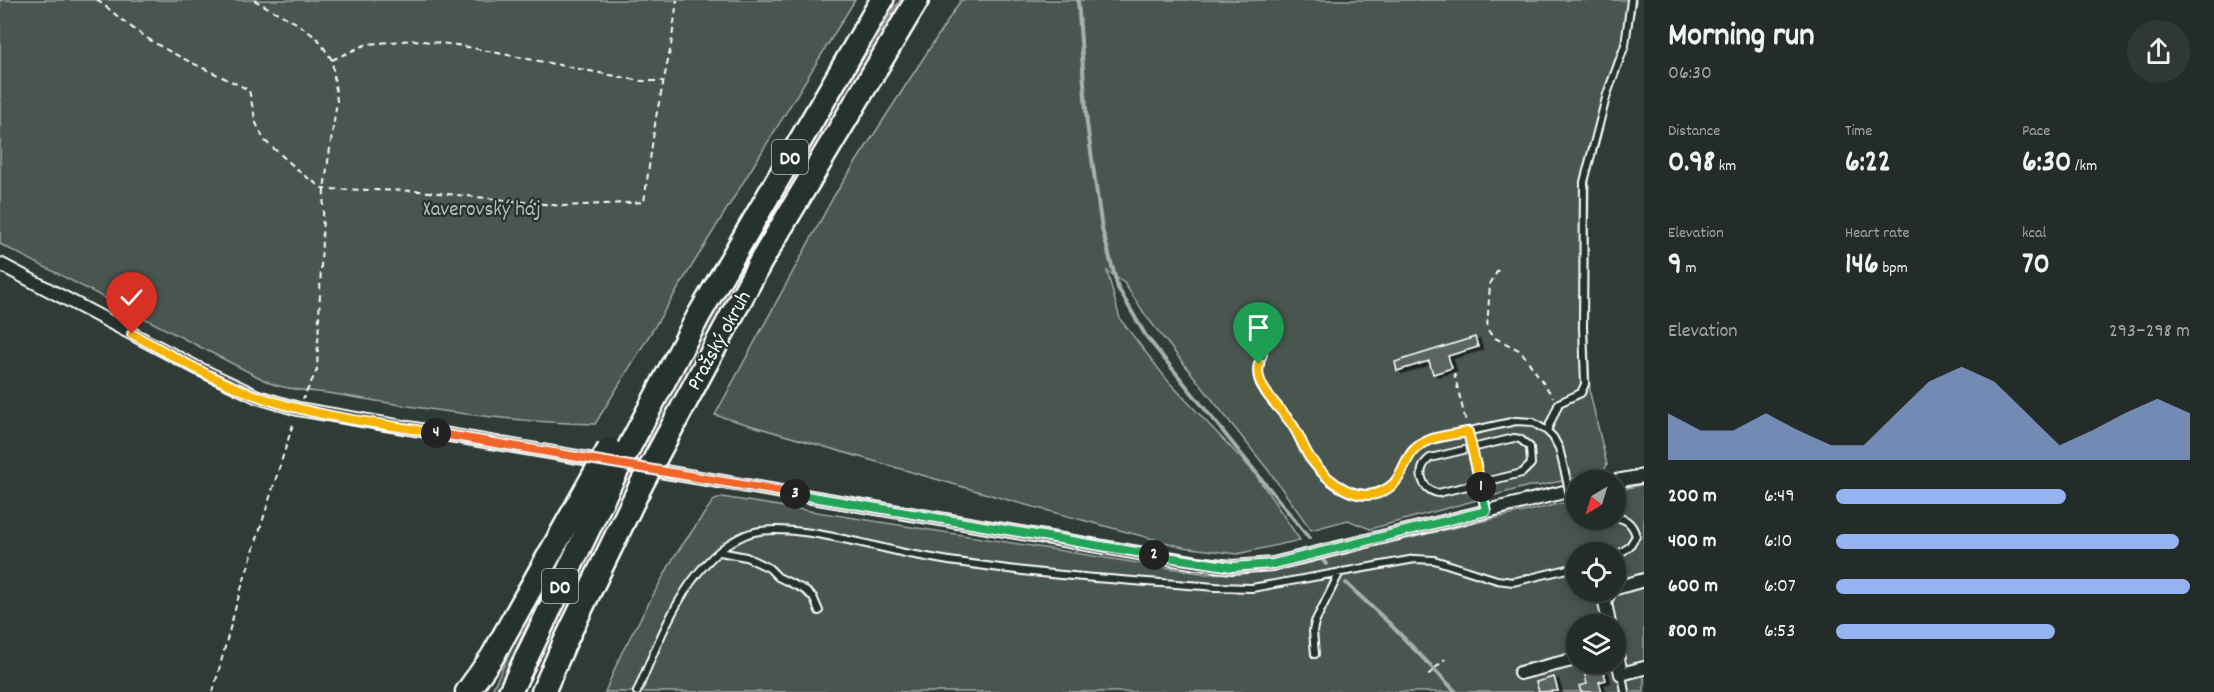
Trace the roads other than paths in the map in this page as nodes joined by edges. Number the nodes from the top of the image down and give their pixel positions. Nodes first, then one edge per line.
1 (882, 0) edge
2 (917, 0) edge
3 (1631, 0) edge
4 (0, 264) edge
5 (1263, 354) dead end
6 (1547, 431) junction
7 (1472, 448) junction
8 (1644, 476) edge
9 (1566, 477) edge
10 (602, 479) junction
11 (1626, 479) edge
12 (1480, 482) junction
13 (1566, 491) edge
14 (1486, 511) junction
15 (1626, 520) edge
16 (1626, 549) edge
17 (720, 552) junction
18 (1566, 569) edge
19 (1340, 572) junction
20 (1644, 580) edge
21 (1626, 585) edge
22 (819, 611) dead end
23 (564, 644) junction
24 (1315, 654) dead end
25 (1566, 662) edge
26 (494, 667) dead end
27 (1644, 668) edge
28 (1626, 673) edge
29 (1520, 674) dead end
30 (1622, 674) edge
31 (467, 692) edge
32 (510, 692) edge
33 (543, 692) edge
34 (552, 692) edge
35 (637, 692) edge
36 (1625, 692) edge

1 - 10 highway, Pražský okruh / D0, bridge
2 - 23 highway, Pražský okruh / D0, bridge
3 - 6 lane
4 - 14 street
5 - 6 lane
6 - 9 lane, bridge
7 - 12 lane
7 - 12 lane
7 - 12 lane
8 - 11 street
10 - 26 lane
10 - 31 highway
10 - 32 highway, Pražský okruh / D0
12 - 14 lane
13 - 14 street
15 - 16 lane
17 - 19 lane
17 - 22 lane
17 - 35 lane
18 - 19 lane
19 - 24 lane
20 - 21 street
23 - 33 highway, Pražský okruh / D0
23 - 34 highway
25 - 29 street
27 - 28 street
30 - 36 lane

